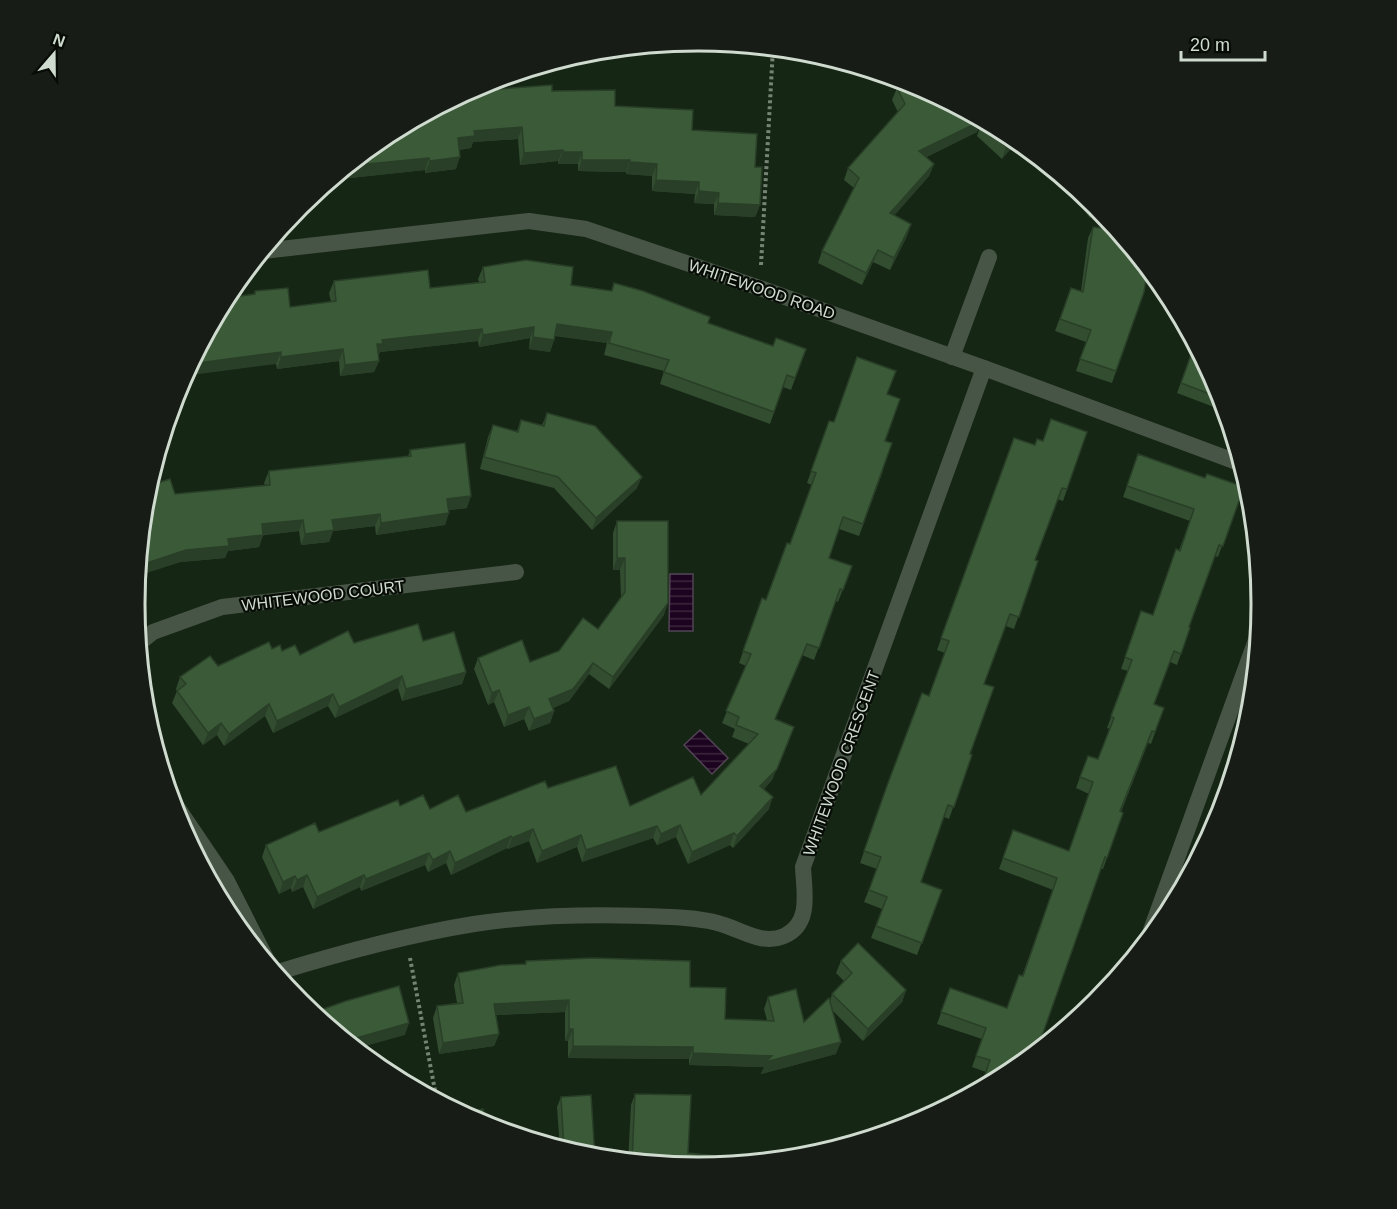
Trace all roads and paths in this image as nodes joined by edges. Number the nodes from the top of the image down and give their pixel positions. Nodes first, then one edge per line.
1 (773, 56) edge
2 (274, 250) edge
3 (989, 256) dead end
4 (761, 264) dead end
5 (952, 357) junction
6 (984, 368) junction
7 (1233, 461) edge
8 (516, 573) dead end
9 (146, 638) edge
10 (1249, 660) edge
11 (195, 834) edge
12 (1156, 916) edge
13 (254, 933) edge
14 (410, 962) dead end
15 (283, 970) edge
16 (435, 1091) edge

1 - 4 path
2 - 5 street, WHITEWOOD ROAD
3 - 5 street
5 - 6 street, WHITEWOOD ROAD
6 - 7 street, WHITEWOOD ROAD
6 - 15 street, WHITEWOOD CRESCENT
8 - 9 street, WHITEWOOD COURT
10 - 12 street
11 - 13 street
14 - 16 path

